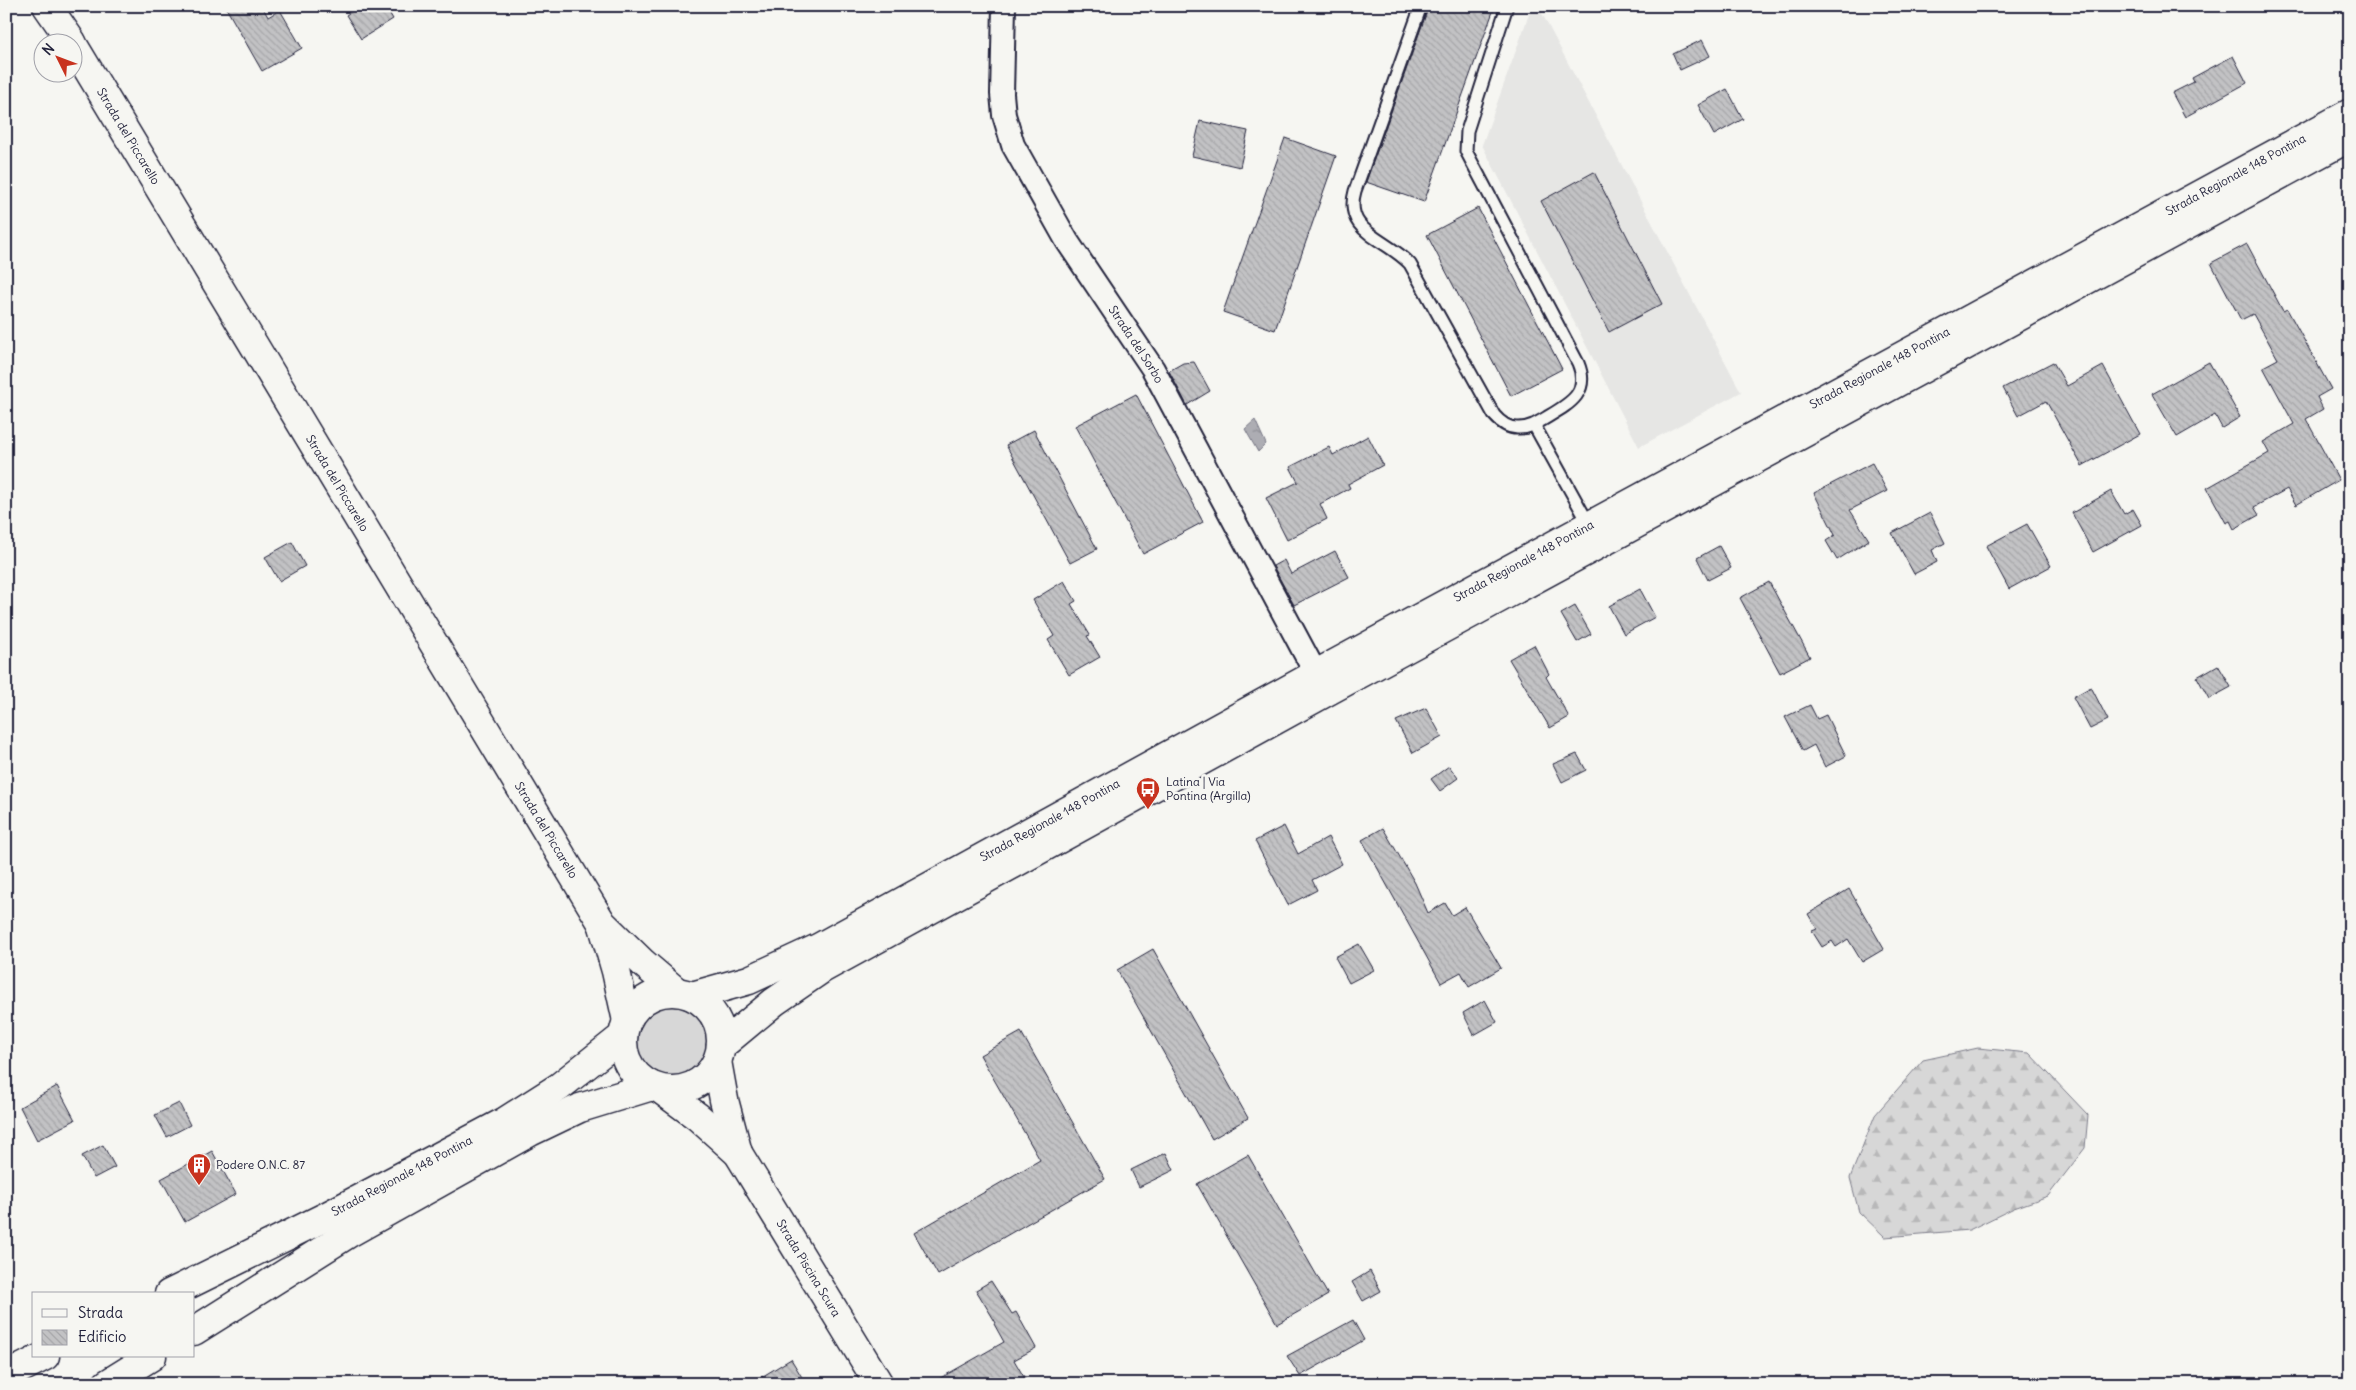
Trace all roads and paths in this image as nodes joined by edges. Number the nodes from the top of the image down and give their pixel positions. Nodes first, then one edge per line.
1 (47, 6) edge
2 (1004, 6) edge
3 (1421, 6) edge
4 (1507, 6) edge
5 (65, 32) edge
6 (82, 60) edge
7 (2350, 113) edge
8 (2350, 137) edge
9 (1534, 425) junction
10 (1590, 526) junction
11 (1316, 674) junction
12 (602, 923) junction
13 (685, 994) junction
14 (625, 1028) junction
15 (719, 1053) junction
16 (656, 1087) junction
17 (738, 1154) junction
18 (173, 1292) edge
19 (195, 1330) edge
20 (40, 1358) edge
21 (149, 1358) edge
22 (6, 1376) edge
23 (107, 1384) edge
24 (878, 1384) edge

1 - 5 main road, Strada del Piccarello
2 - 11 street, Strada del Sorbo
3 - 9 lane
4 - 9 lane
6 - 12 main road, Strada del Piccarello
7 - 10 main road, Strada Regionale 148 Pontina
8 - 15 main road, Strada Regionale 148 Pontina
9 - 10 lane
10 - 11 main road, Strada Regionale 148 Pontina
11 - 13 main road, Strada Regionale 148 Pontina
12 - 13 main road, Strada del Piccarello
12 - 14 main road, Strada del Piccarello
13 - 14 main road, Strada Regionale 148 Pontina
13 - 15 main road
14 - 16 main road
14 - 18 main road, Strada Regionale 148 Pontina
15 - 16 main road, Strada Regionale 148 Pontina
15 - 17 main road, Strada Piscina Scura
16 - 17 main road, Strada Piscina Scura
16 - 19 main road, Strada Regionale 148 Pontina
17 - 24 main road, Strada Piscina Scura
20 - 22 main road
21 - 23 main road

